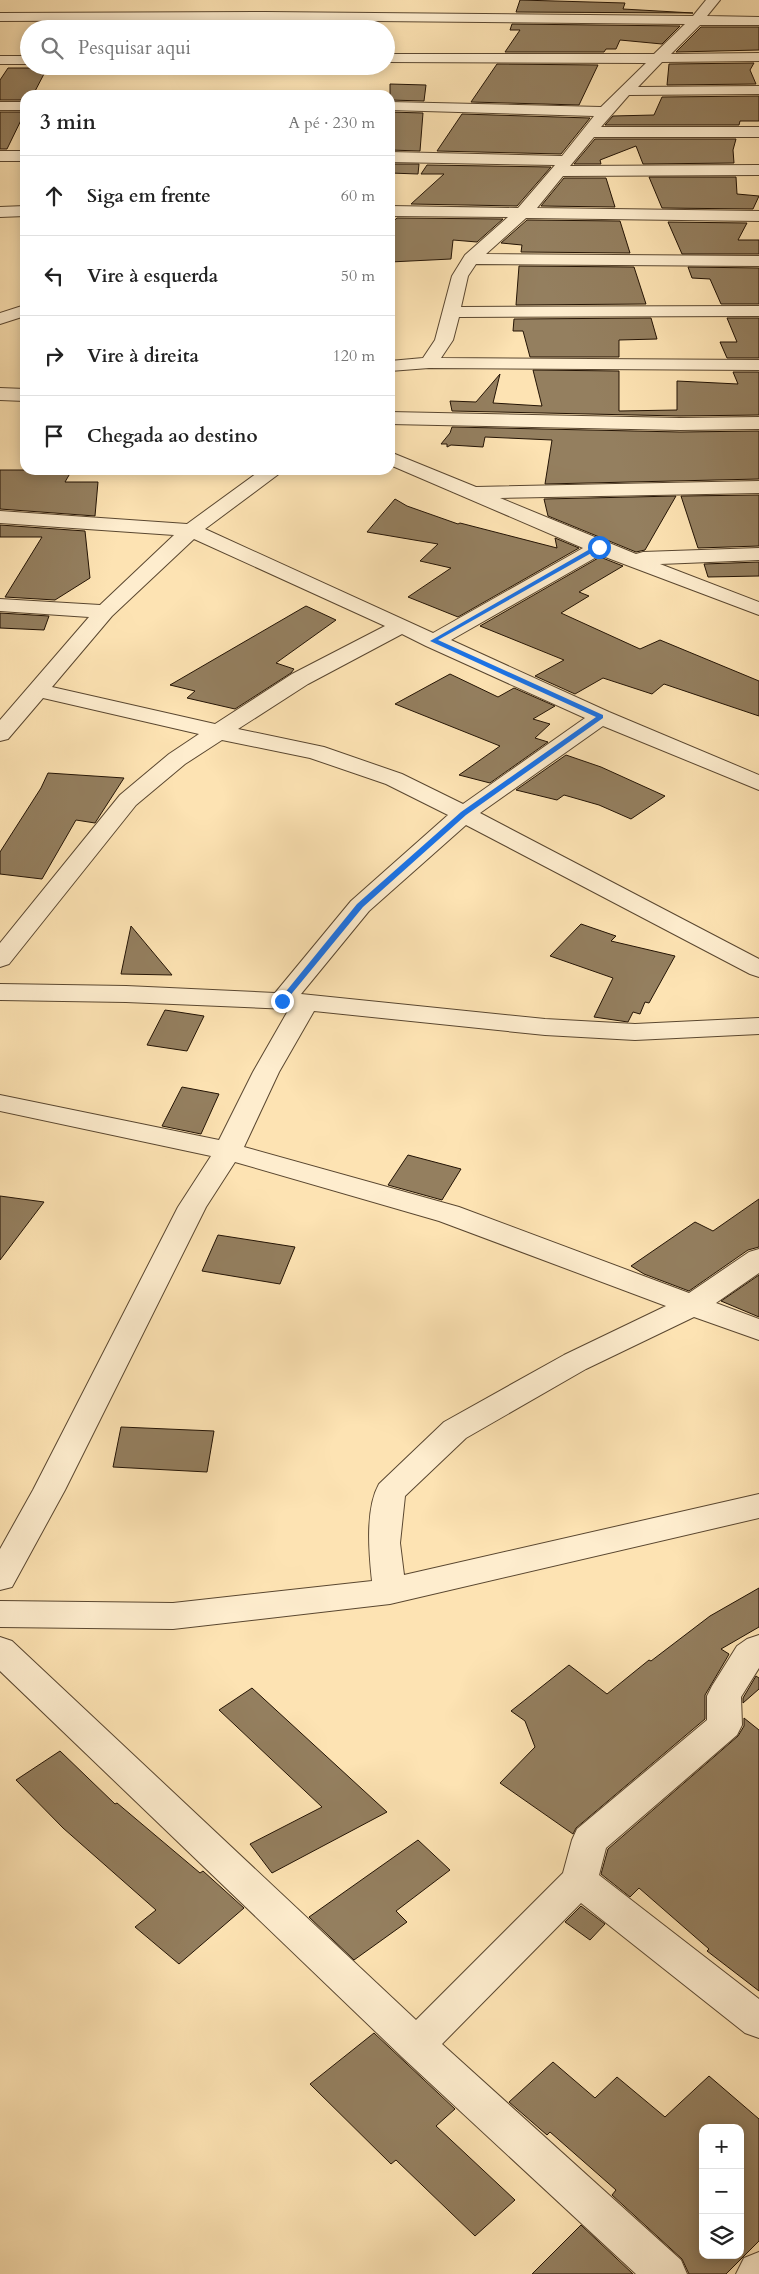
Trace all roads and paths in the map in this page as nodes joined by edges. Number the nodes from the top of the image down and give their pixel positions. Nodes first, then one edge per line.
1 (713, 0) edge
2 (0, 17) edge
3 (696, 21) junction
4 (759, 21) edge
5 (759, 57) edge
6 (395, 58) edge
7 (657, 58) junction
8 (0, 60) edge
9 (20, 60) edge
10 (759, 90) edge
11 (625, 91) junction
12 (0, 106) edge
13 (20, 106) edge
14 (395, 106) edge
15 (605, 112) junction
16 (588, 132) junction
17 (759, 132) edge
18 (0, 156) edge
19 (20, 156) edge
20 (395, 157) edge
21 (562, 166) junction
22 (759, 170) edge
23 (395, 210) edge
24 (20, 211) edge
25 (0, 212) edge
26 (520, 214) junction
27 (759, 216) edge
28 (471, 259) junction
29 (759, 261) edge
30 (759, 311) edge
31 (20, 312) edge
32 (452, 312) junction
33 (0, 319) edge
34 (429, 363) junction
35 (395, 366) edge
36 (759, 366) edge
37 (0, 394) edge
38 (20, 396) edge
39 (395, 418) edge
40 (759, 423) edge
41 (395, 460) edge
42 (267, 475) edge
43 (759, 487) edge
44 (470, 492) junction
45 (0, 517) edge
46 (191, 530) junction
47 (599, 547) junction
48 (759, 554) edge
49 (634, 559) junction
50 (0, 605) edge
51 (759, 609) edge
52 (105, 612) junction
53 (402, 626) junction
54 (434, 641) junction
55 (38, 690) junction
56 (601, 717) junction
57 (218, 732) junction
58 (0, 734) edge
59 (759, 783) edge
60 (464, 814) junction
61 (0, 959) edge
62 (759, 969) edge
63 (0, 992) edge
64 (294, 1002) junction
65 (759, 1026) edge
66 (0, 1103) edge
67 (228, 1151) junction
68 (759, 1259) edge
69 (691, 1306) junction
70 (759, 1330) edge
71 (759, 1506) edge
72 (0, 1578) edge
73 (390, 1590) junction
74 (0, 1614) edge
75 (759, 1648) edge
76 (0, 1650) edge
77 (579, 1881) junction
78 (759, 2021) edge
79 (416, 2045) junction
80 (666, 2274) edge

1 - 3 street
2 - 3 street
3 - 4 street
3 - 7 street
5 - 7 street
6 - 7 street
7 - 11 street
8 - 9 street
10 - 11 street
11 - 15 street
12 - 13 street
14 - 15 street
15 - 16 street
16 - 17 street
16 - 21 street
18 - 19 street
20 - 21 street
21 - 22 street
21 - 26 street
23 - 26 street
24 - 25 street
26 - 27 street
26 - 28 street
28 - 29 street
28 - 32 street
30 - 32 street
31 - 33 street
32 - 34 street
34 - 35 street
34 - 36 street
37 - 38 street
39 - 40 street
41 - 44 street
42 - 46 street
43 - 44 street
44 - 47 street
45 - 46 street
46 - 52 street
46 - 53 street
47 - 49 street
47 - 54 street
48 - 49 street
49 - 51 street
50 - 52 street
52 - 55 street
53 - 54 street
53 - 57 street
54 - 56 street
55 - 57 street
55 - 58 street
56 - 59 street
56 - 60 street
57 - 60 street
57 - 61 street
60 - 62 street
60 - 64 street
63 - 64 street
64 - 65 street
64 - 67 street
66 - 67 street
67 - 69 street
67 - 72 street
68 - 69 street
69 - 70 street
69 - 73 street
71 - 73 street
73 - 74 street
75 - 77 street
76 - 79 street
77 - 78 street
77 - 79 street
79 - 80 street

